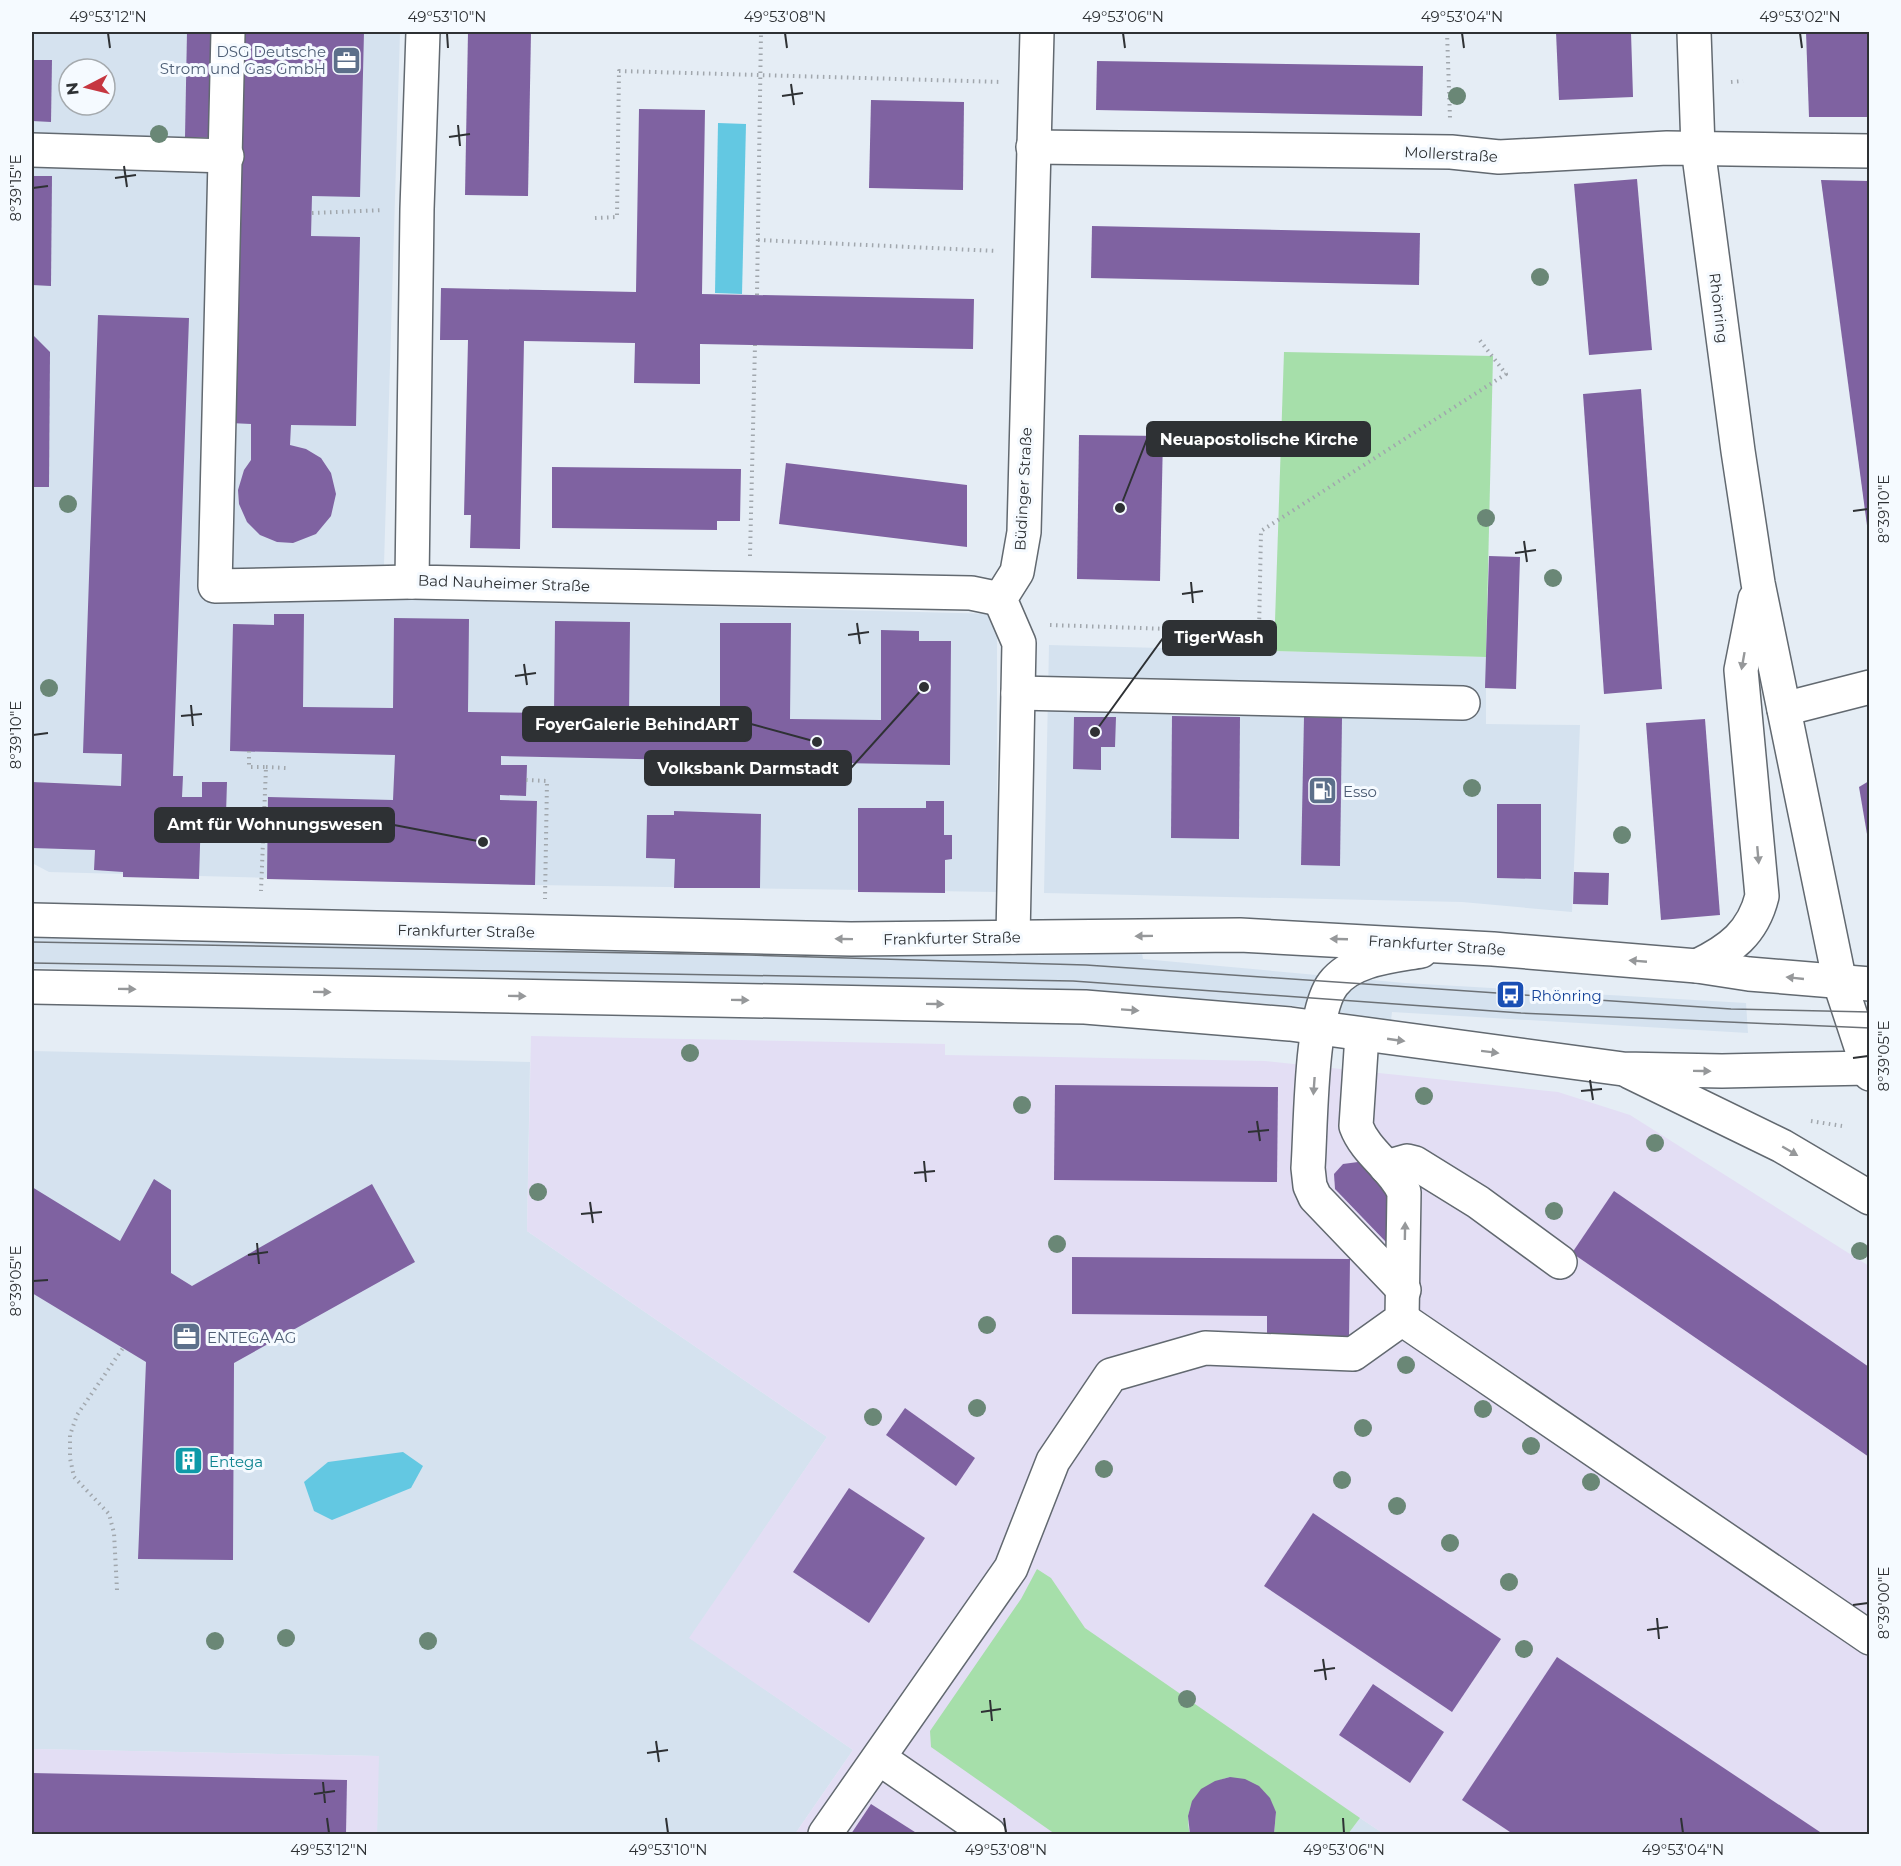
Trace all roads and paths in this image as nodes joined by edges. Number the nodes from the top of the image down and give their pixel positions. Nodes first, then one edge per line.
1 (228, 32) edge
2 (423, 32) edge
3 (761, 32) edge
4 (1037, 32) edge
5 (1447, 32) edge
6 (1694, 32) edge
7 (760, 75) junction
8 (1035, 83) junction
9 (1033, 147) junction
10 (1698, 148) junction
11 (32, 150) edge
12 (1869, 151) edge
13 (1451, 152) junction
14 (227, 156) junction
15 (417, 209) junction
16 (312, 213) dead end
17 (595, 218) dead end
18 (758, 240) junction
19 (1030, 253) junction
20 (757, 295) dead end
21 (1478, 338) dead end
22 (755, 345) dead end
23 (749, 579) junction
24 (412, 582) junction
25 (1758, 583) junction
26 (1006, 611) junction
27 (1869, 687) edge
28 (1018, 693) junction
29 (1463, 703) dead end
30 (1784, 709) junction
31 (249, 751) dead end
32 (266, 767) junction
33 (286, 768) dead end
34 (526, 780) dead end
35 (261, 901) dead end
36 (545, 906) dead end
37 (32, 920) edge
38 (1013, 937) junction
39 (1446, 946) junction
40 (1697, 966) junction
41 (1855, 984) edge
42 (32, 987) edge
43 (1319, 1028) junction
44 (1362, 1035) junction
45 (1623, 1069) junction
46 (1869, 1070) edge
47 (1386, 1167) junction
48 (1869, 1198) edge
49 (1560, 1262) dead end
50 (1403, 1304) junction
51 (123, 1348) dead end
52 (117, 1590) dead end
53 (1869, 1638) edge
54 (879, 1758) junction
55 (825, 1834) edge
56 (989, 1834) edge

1 - 14 main road
2 - 15 main road, Bad Nauheimer Straße
3 - 7 path
4 - 8 main road, Büdinger Straße
5 - 13 path
6 - 10 main road, Rhönring
7 - 8 path
7 - 17 path
7 - 18 path
8 - 9 main road, Büdinger Straße
9 - 13 main road, Mollerstraße
9 - 19 main road, Büdinger Straße
10 - 12 main road, Mollerstraße
10 - 13 main road, Mollerstraße
10 - 25 main road, Rhönring
11 - 14 main road
14 - 24 main road
15 - 16 path
15 - 24 main road, Bad Nauheimer Straße
18 - 19 path
18 - 20 path
19 - 26 main road, Büdinger Straße
21 - 26 path
22 - 23 path
23 - 24 main road, Bad Nauheimer Straße
23 - 26 main road, Bad Nauheimer Straße
25 - 30 main road, Rhönring
25 -> 40 main road, Rhönring
26 - 28 main road
27 - 30 main road
28 - 29 main road
28 - 38 main road
30 - 41 main road, Rhönring
31 - 32 path
32 - 33 path
32 - 35 path
34 - 36 path
38 -> 37 main road, Frankfurter Straße
39 -> 38 main road, Frankfurter Straße
40 -> 39 main road, Frankfurter Straße
39 - 43 main road
41 -> 40 main road, Frankfurter Straße
41 - 46 main road, Rhönring
42 -> 43 main road
43 - 44 main road
43 -> 50 main road
44 -> 45 main road
44 - 47 main road
45 -> 46 main road
45 -> 48 main road
47 - 49 main road
50 -> 47 main road
50 - 53 main road
50 - 54 main road
51 - 52 path
54 - 55 main road
54 - 56 main road

